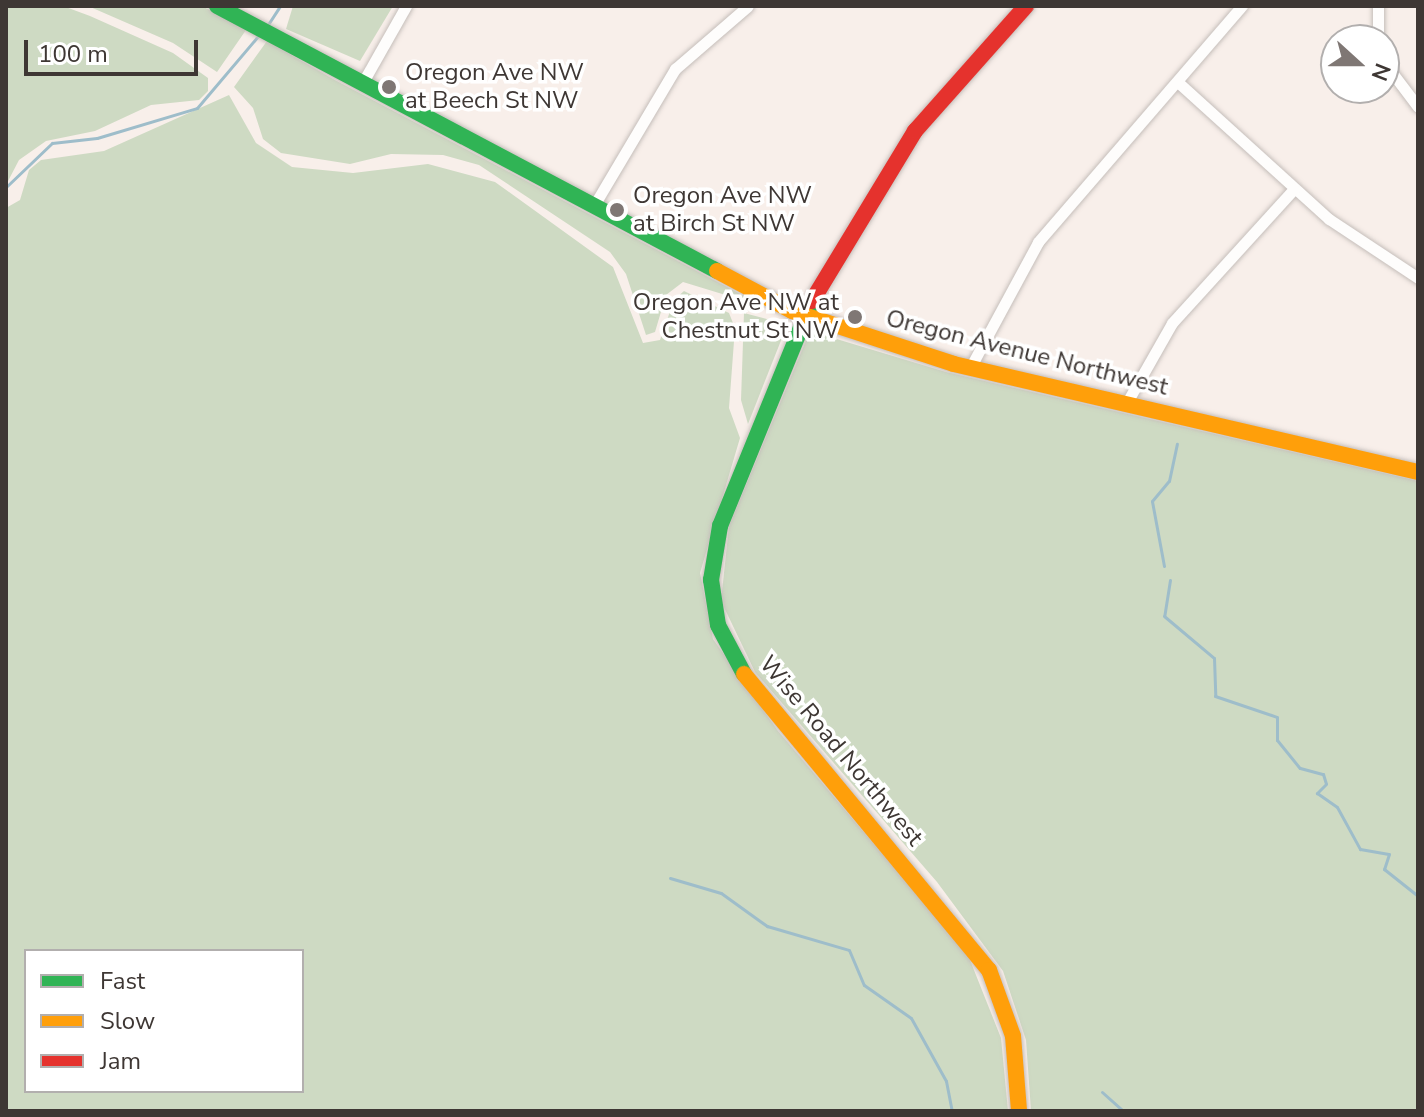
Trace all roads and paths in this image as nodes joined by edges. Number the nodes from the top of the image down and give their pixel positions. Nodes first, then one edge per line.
1 (217, 6) edge
2 (406, 6) edge
3 (748, 6) edge
4 (1026, 6) edge
5 (1242, 6) edge
6 (363, 82) junction
7 (1400, 83) edge
8 (1180, 84) junction
9 (1418, 107) edge
10 (1294, 189) junction
11 (593, 207) junction
12 (1418, 278) edge
13 (805, 315) junction
14 (970, 368) junction
15 (1126, 404) junction
16 (1418, 472) edge
17 (1019, 1111) edge

1 - 6 street, Oregon Avenue Northwest
2 - 6 street
3 - 11 street
4 - 13 street, Wise Road Northwest
5 - 8 street
6 - 11 street, Oregon Avenue Northwest
7 - 9 street
8 - 10 street
8 - 14 street
10 - 12 street
10 - 15 street
11 - 13 street, Oregon Avenue Northwest
13 - 14 street, Oregon Avenue Northwest
13 - 17 street, Wise Road Northwest
14 - 15 street, Oregon Avenue Northwest
15 - 16 street, Oregon Avenue Northwest

